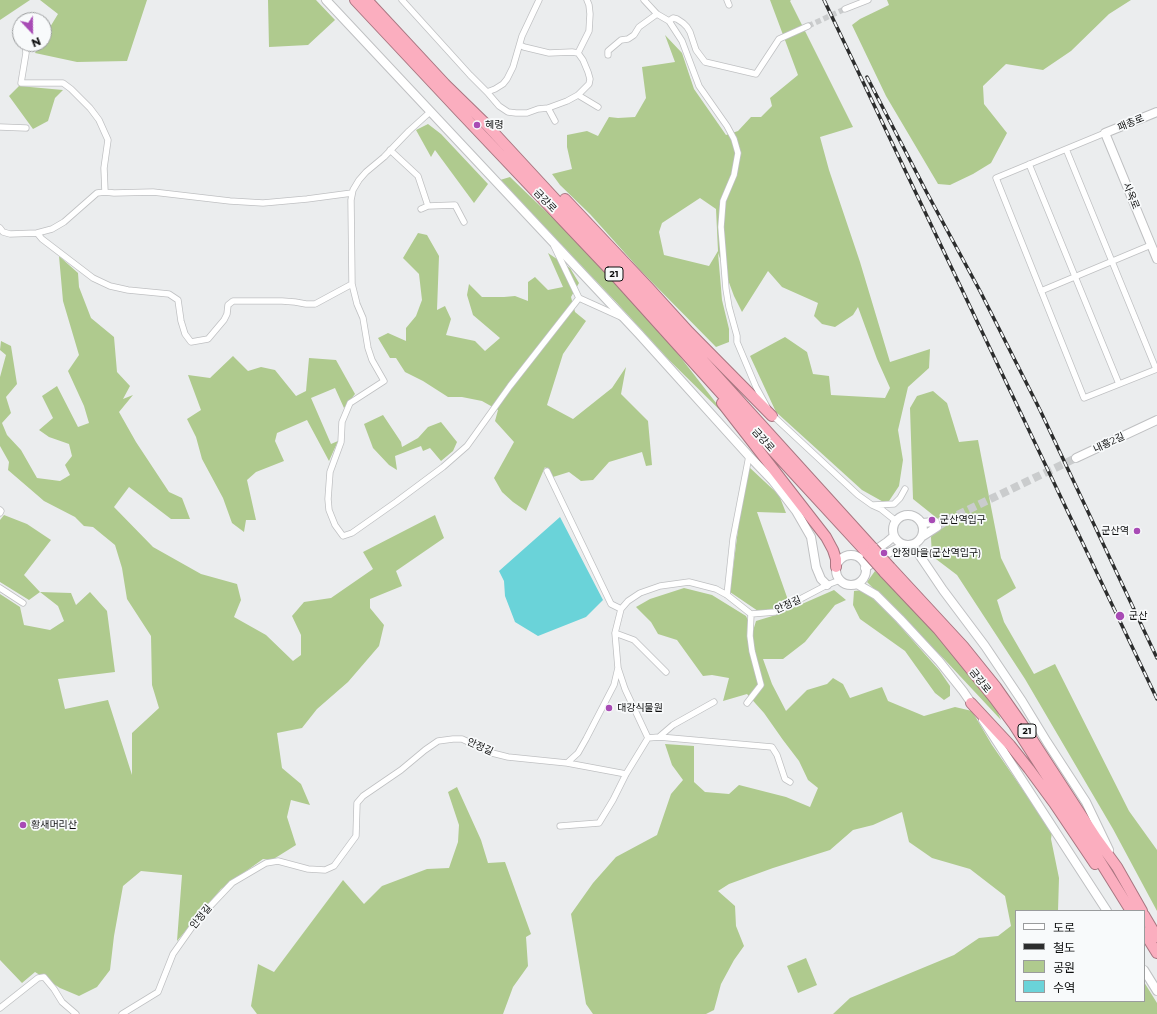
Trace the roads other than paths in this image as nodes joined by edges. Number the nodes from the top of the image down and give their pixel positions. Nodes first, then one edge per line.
1 (326, 0) edge
2 (356, 0) edge
3 (367, 0) edge
4 (402, 0) edge
5 (539, 0) edge
6 (587, 0) edge
7 (644, 0) edge
8 (868, 0) edge
9 (845, 9) tunnel mouth
10 (657, 14) junction
11 (669, 21) junction
12 (808, 26) tunnel mouth
13 (520, 45) junction
14 (26, 52) edge
15 (578, 53) junction
16 (608, 55) dead end
17 (487, 92) junction
18 (578, 95) junction
19 (548, 108) junction
20 (598, 108) dead end
21 (430, 112) junction
22 (1157, 112) edge
23 (555, 121) dead end
24 (485, 123) junction
25 (0, 127) edge
26 (26, 128) dead end
27 (1105, 133) junction
28 (1066, 149) junction
29 (390, 150) junction
30 (1029, 164) junction
31 (105, 192) junction
32 (352, 193) junction
33 (428, 206) junction
34 (421, 209) dead end
35 (464, 222) dead end
36 (1, 231) edge
37 (37, 233) junction
38 (551, 240) junction
39 (1152, 245) junction
40 (1157, 259) edge
41 (1112, 262) junction
42 (1075, 277) junction
43 (352, 284) junction
44 (1041, 291) junction
45 (579, 298) junction
46 (624, 318) junction
47 (675, 341) junction
48 (1157, 369) edge
49 (1120, 384) junction
50 (772, 416) junction
51 (1157, 420) edge
52 (749, 456) junction
53 (1076, 458) tunnel mouth
54 (547, 471) dead end
55 (905, 489) dead end
56 (872, 505) junction
57 (896, 521) junction
58 (922, 523) junction
59 (894, 536) junction
60 (923, 536) junction
61 (905, 545) junction
62 (913, 545) junction
63 (867, 554) junction
64 (836, 567) junction
65 (865, 568) junction
66 (887, 569) junction
67 (840, 580) junction
68 (857, 584) junction
69 (827, 585) junction
70 (0, 588) edge
71 (727, 596) junction
72 (23, 603) dead end
73 (621, 609) junction
74 (751, 614) junction
75 (615, 633) junction
76 (618, 668) junction
77 (666, 672) dead end
78 (714, 702) dead end
79 (747, 703) dead end
80 (971, 703) junction
81 (659, 737) junction
82 (648, 738) junction
83 (567, 763) junction
84 (626, 774) junction
85 (790, 782) dead end
86 (560, 826) dead end
87 (1117, 867) junction
88 (1105, 910) edge
89 (1126, 910) edge
90 (1130, 910) edge
91 (1141, 910) edge
92 (1145, 916) edge
93 (1145, 934) edge
94 (1157, 937) edge
95 (1145, 939) edge
96 (1157, 953) edge
97 (1157, 957) edge
98 (1145, 972) edge
99 (1157, 991) edge
100 (0, 1008) edge
101 (76, 1014) edge
102 (122, 1014) edge

1 - 21 street
2 - 47 highway, 금강로 / 21
3 - 24 highway, 금강로 / 21
4 - 17 street
5 - 13 street
6 - 15 street
7 - 10 street
8 - 9 street
10 - 11 street
10 - 16 street
11 - 12 street
11 - 50 street
13 - 15 street
13 - 17 street
14 - 31 street
15 - 18 street
17 - 19 street
18 - 19 street
18 - 20 street
19 - 23 street
21 - 29 street
21 - 38 street
22 - 27 street, 패총로
24 - 50 highway
24 - 63 highway, 금강로 / 21
25 - 26 street
27 - 28 street
27 - 39 street, 사옥로
28 - 30 street
28 - 41 street
29 - 32 street
29 - 33 street
30 - 42 street
30 - 44 street
31 - 32 street
31 - 37 street
32 - 43 street
33 - 34 street
33 - 35 street
36 - 37 street
37 - 43 street
38 - 45 street
38 - 46 street
39 - 40 street, 사옥로
39 - 41 street
41 - 42 street
41 - 48 street
42 - 44 street
42 - 49 street
43 - 45 street
44 - 49 street
45 - 46 street
46 - 52 street
47 - 63 highway, 금강로 / 21
47 - 64 highway
48 - 49 street
50 - 56 street
51 - 53 street, 내흥2길
52 - 69 street
52 - 71 street
54 - 73 street
55 - 56 street
56 - 57 street
57 - 58 street
57 - 59 street
58 - 60 street
58 - 60 street
59 - 61 street
59 - 63 street
60 - 62 street
61 - 62 street
61 - 65 street
62 - 87 street
63 - 64 street
63 - 65 street
63 - 66 highway, 금강로 / 21, bridge
64 - 67 street
65 - 68 street
66 - 87 highway, 금강로 / 21
66 - 90 highway, 금강로 / 21
67 - 68 street
67 - 69 street, 안정길
68 - 80 street
69 - 74 street, 안정길
70 - 72 street
71 - 73 street
71 - 74 street
73 - 75 street
74 - 79 street
75 - 76 street
75 - 77 street
76 - 82 street
76 - 83 street
78 - 81 street
80 - 88 street
80 - 89 highway
81 - 82 street
81 - 85 street
82 - 84 street
83 - 84 street
83 - 102 street, 안정길
84 - 86 street
87 - 91 highway, 금강로 / 21
92 - 94 highway
93 - 96 highway
95 - 97 highway
98 - 99 street
100 - 101 street

